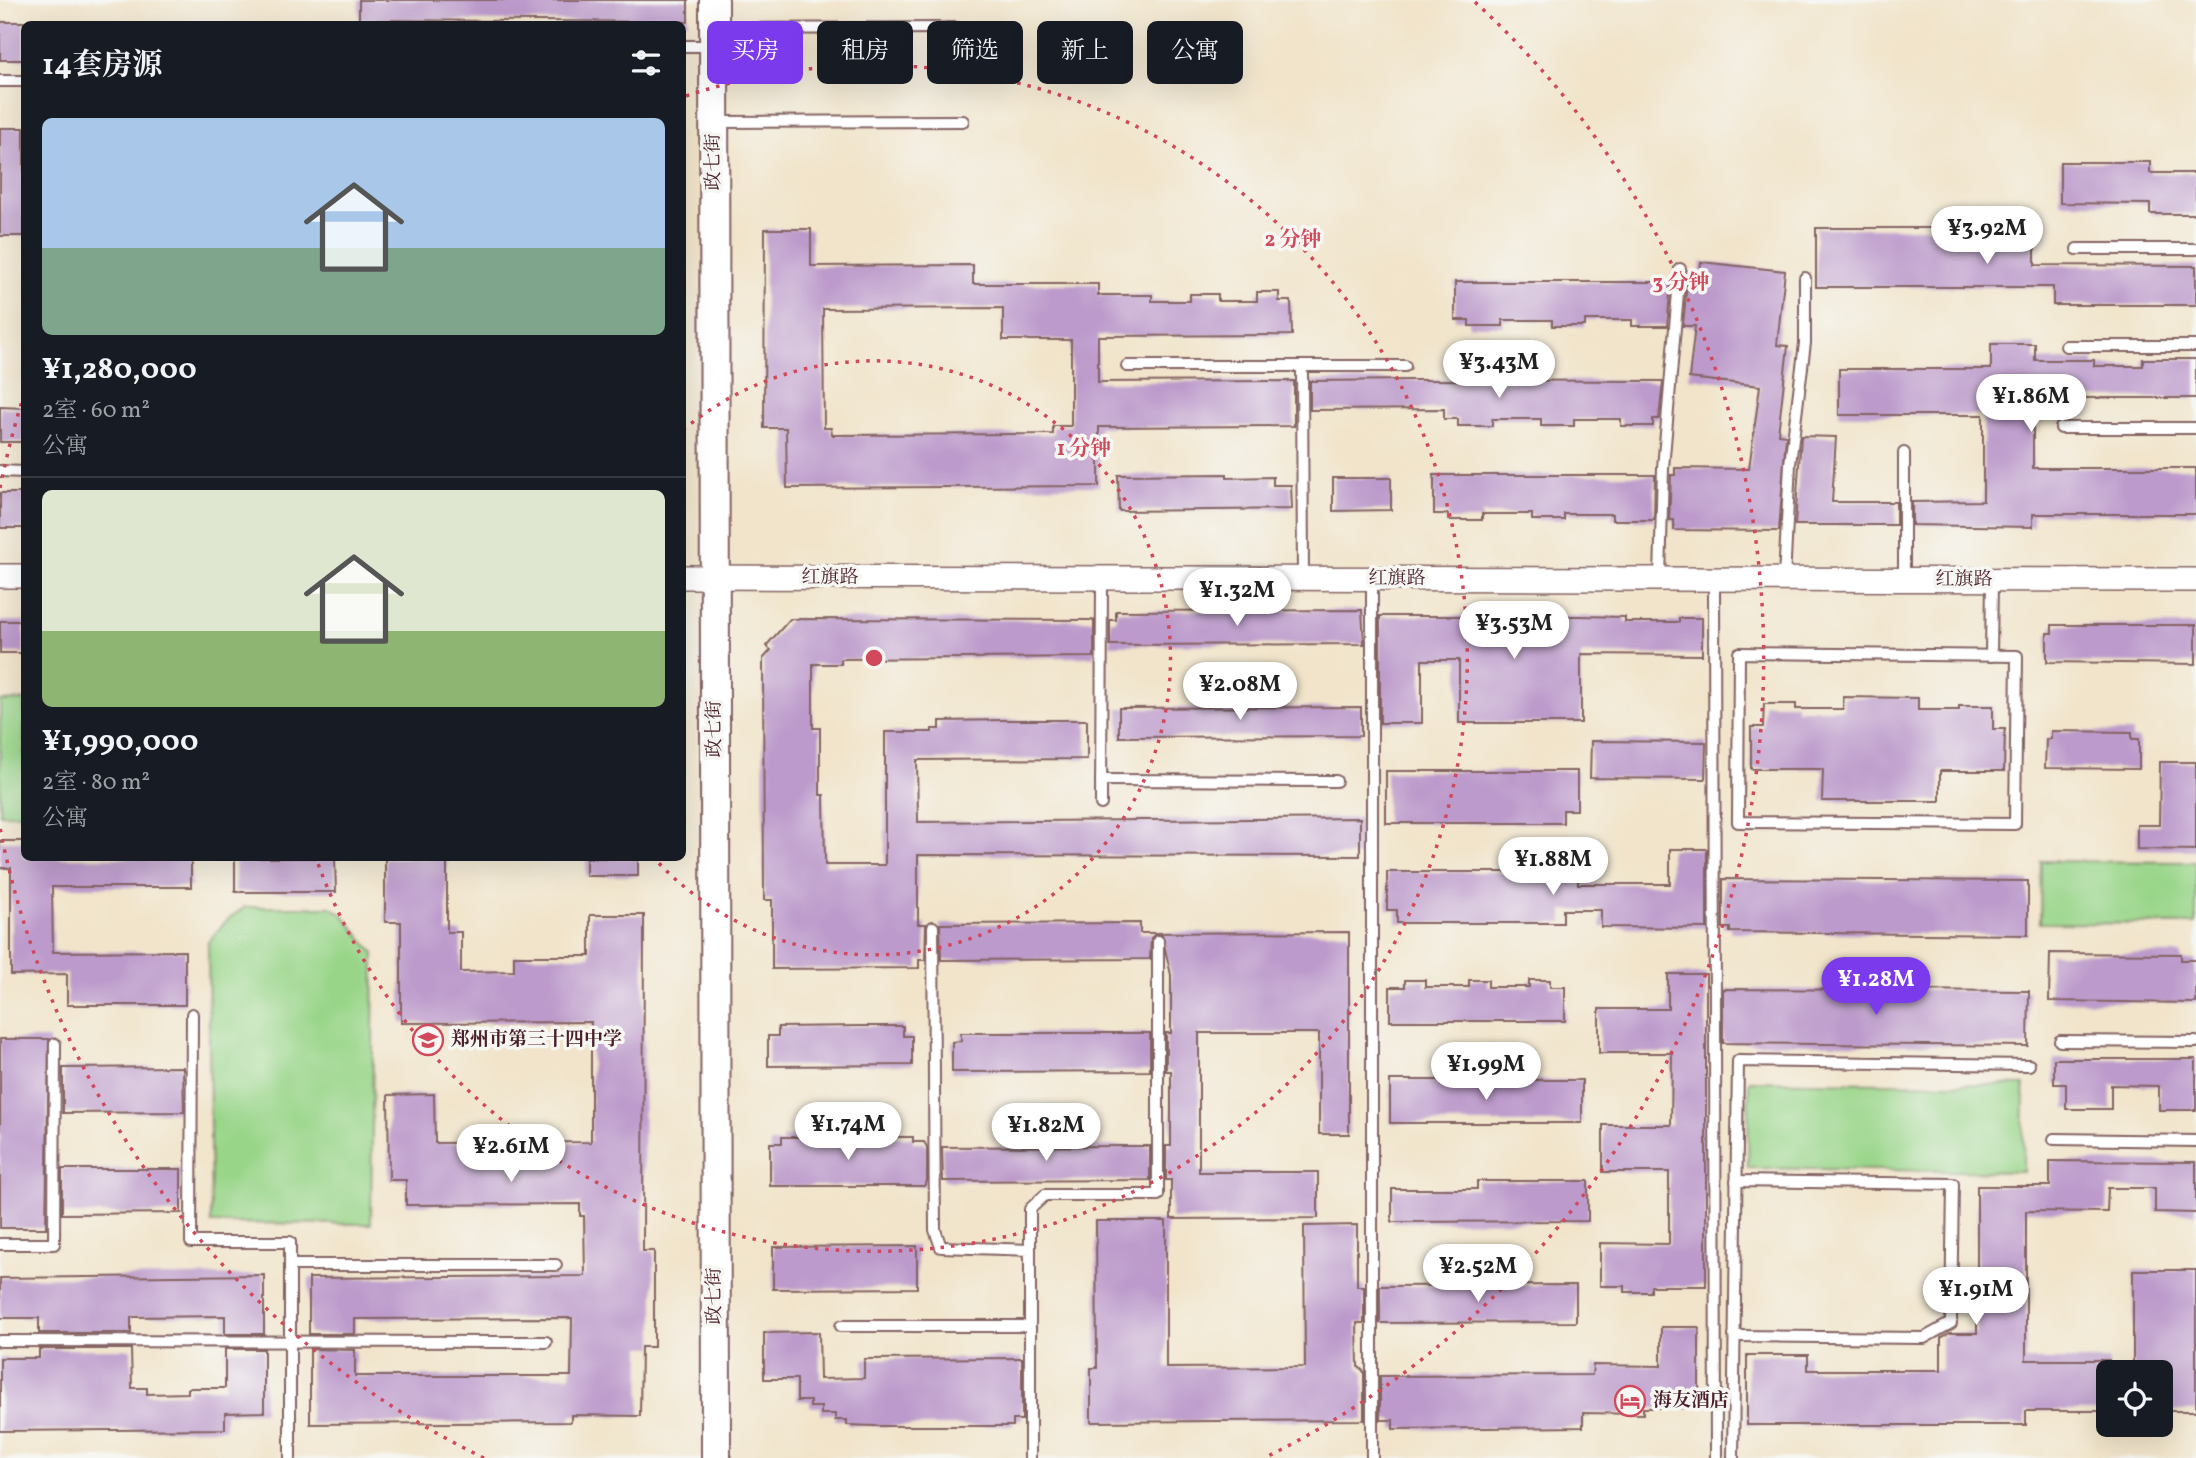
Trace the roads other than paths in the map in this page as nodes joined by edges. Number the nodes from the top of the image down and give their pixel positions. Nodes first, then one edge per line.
1 (714, 0) edge
2 (714, 21) edge
3 (927, 29) edge
4 (803, 34) edge
5 (707, 40) edge
6 (686, 45) edge
7 (0, 81) edge
8 (21, 81) edge
9 (714, 84) edge
10 (963, 121) dead end
11 (714, 122) junction
12 (2077, 249) dead end
13 (2196, 249) edge
14 (1680, 269) dead end
15 (1805, 278) dead end
16 (2066, 346) dead end
17 (2196, 346) edge
18 (1127, 366) dead end
19 (1302, 366) junction
20 (1405, 366) dead end
21 (2061, 428) dead end
22 (2196, 428) edge
23 (1904, 453) dead end
24 (0, 471) edge
25 (21, 472) edge
26 (0, 576) edge
27 (21, 576) edge
28 (686, 577) edge
29 (715, 577) junction
30 (1101, 579) junction
31 (1303, 579) junction
32 (1372, 579) junction
33 (1660, 579) junction
34 (1714, 579) junction
35 (1784, 579) junction
36 (1904, 580) junction
37 (1992, 580) junction
38 (2196, 580) edge
39 (1991, 656) junction
40 (1101, 780) junction
41 (1336, 781) dead end
42 (1101, 803) dead end
43 (933, 927) dead end
44 (1158, 941) dead end
45 (192, 1014) dead end
46 (2060, 1041) dead end
47 (2196, 1042) edge
48 (55, 1044) dead end
49 (2029, 1065) dead end
50 (2054, 1139) dead end
51 (2196, 1141) edge
52 (1736, 1181) junction
53 (0, 1244) edge
54 (1030, 1250) junction
55 (290, 1265) junction
56 (556, 1265) dead end
57 (841, 1326) dead end
58 (1030, 1326) junction
59 (1734, 1336) junction
60 (0, 1341) edge
61 (290, 1342) junction
62 (546, 1342) dead end
63 (290, 1458) edge
64 (716, 1458) edge
65 (1030, 1458) edge
66 (1372, 1458) edge
67 (1716, 1458) edge
68 (1732, 1458) edge

1 - 2 street, 政七街
3 - 4 lane
5 - 6 lane
7 - 8 lane
9 - 11 street, 政七街
10 - 11 lane
11 - 29 street, 政七街
12 - 13 lane
14 - 33 lane
15 - 35 lane
16 - 17 lane
18 - 19 lane
19 - 20 lane
19 - 31 lane
21 - 22 lane
23 - 36 lane
24 - 25 lane
26 - 27 street
28 - 29 street, 红旗路
29 - 30 street, 红旗路
29 - 64 street, 政七街
30 - 31 street, 红旗路
30 - 40 lane
31 - 32 street, 红旗路
32 - 33 street, 红旗路
32 - 66 lane
33 - 34 street, 红旗路
34 - 35 street, 红旗路
34 - 67 lane
35 - 36 street, 红旗路
36 - 37 street, 红旗路
37 - 38 street, 红旗路
37 - 39 lane
39 - 39 lane
40 - 41 lane
40 - 42 lane
43 - 54 lane
44 - 54 lane
45 - 55 lane
46 - 47 lane
48 - 53 lane
49 - 52 lane
50 - 51 lane
52 - 59 lane
52 - 59 lane
54 - 58 lane
55 - 56 lane
55 - 61 lane
57 - 58 lane
58 - 65 lane
59 - 68 lane
60 - 61 lane
61 - 62 lane
61 - 63 lane

